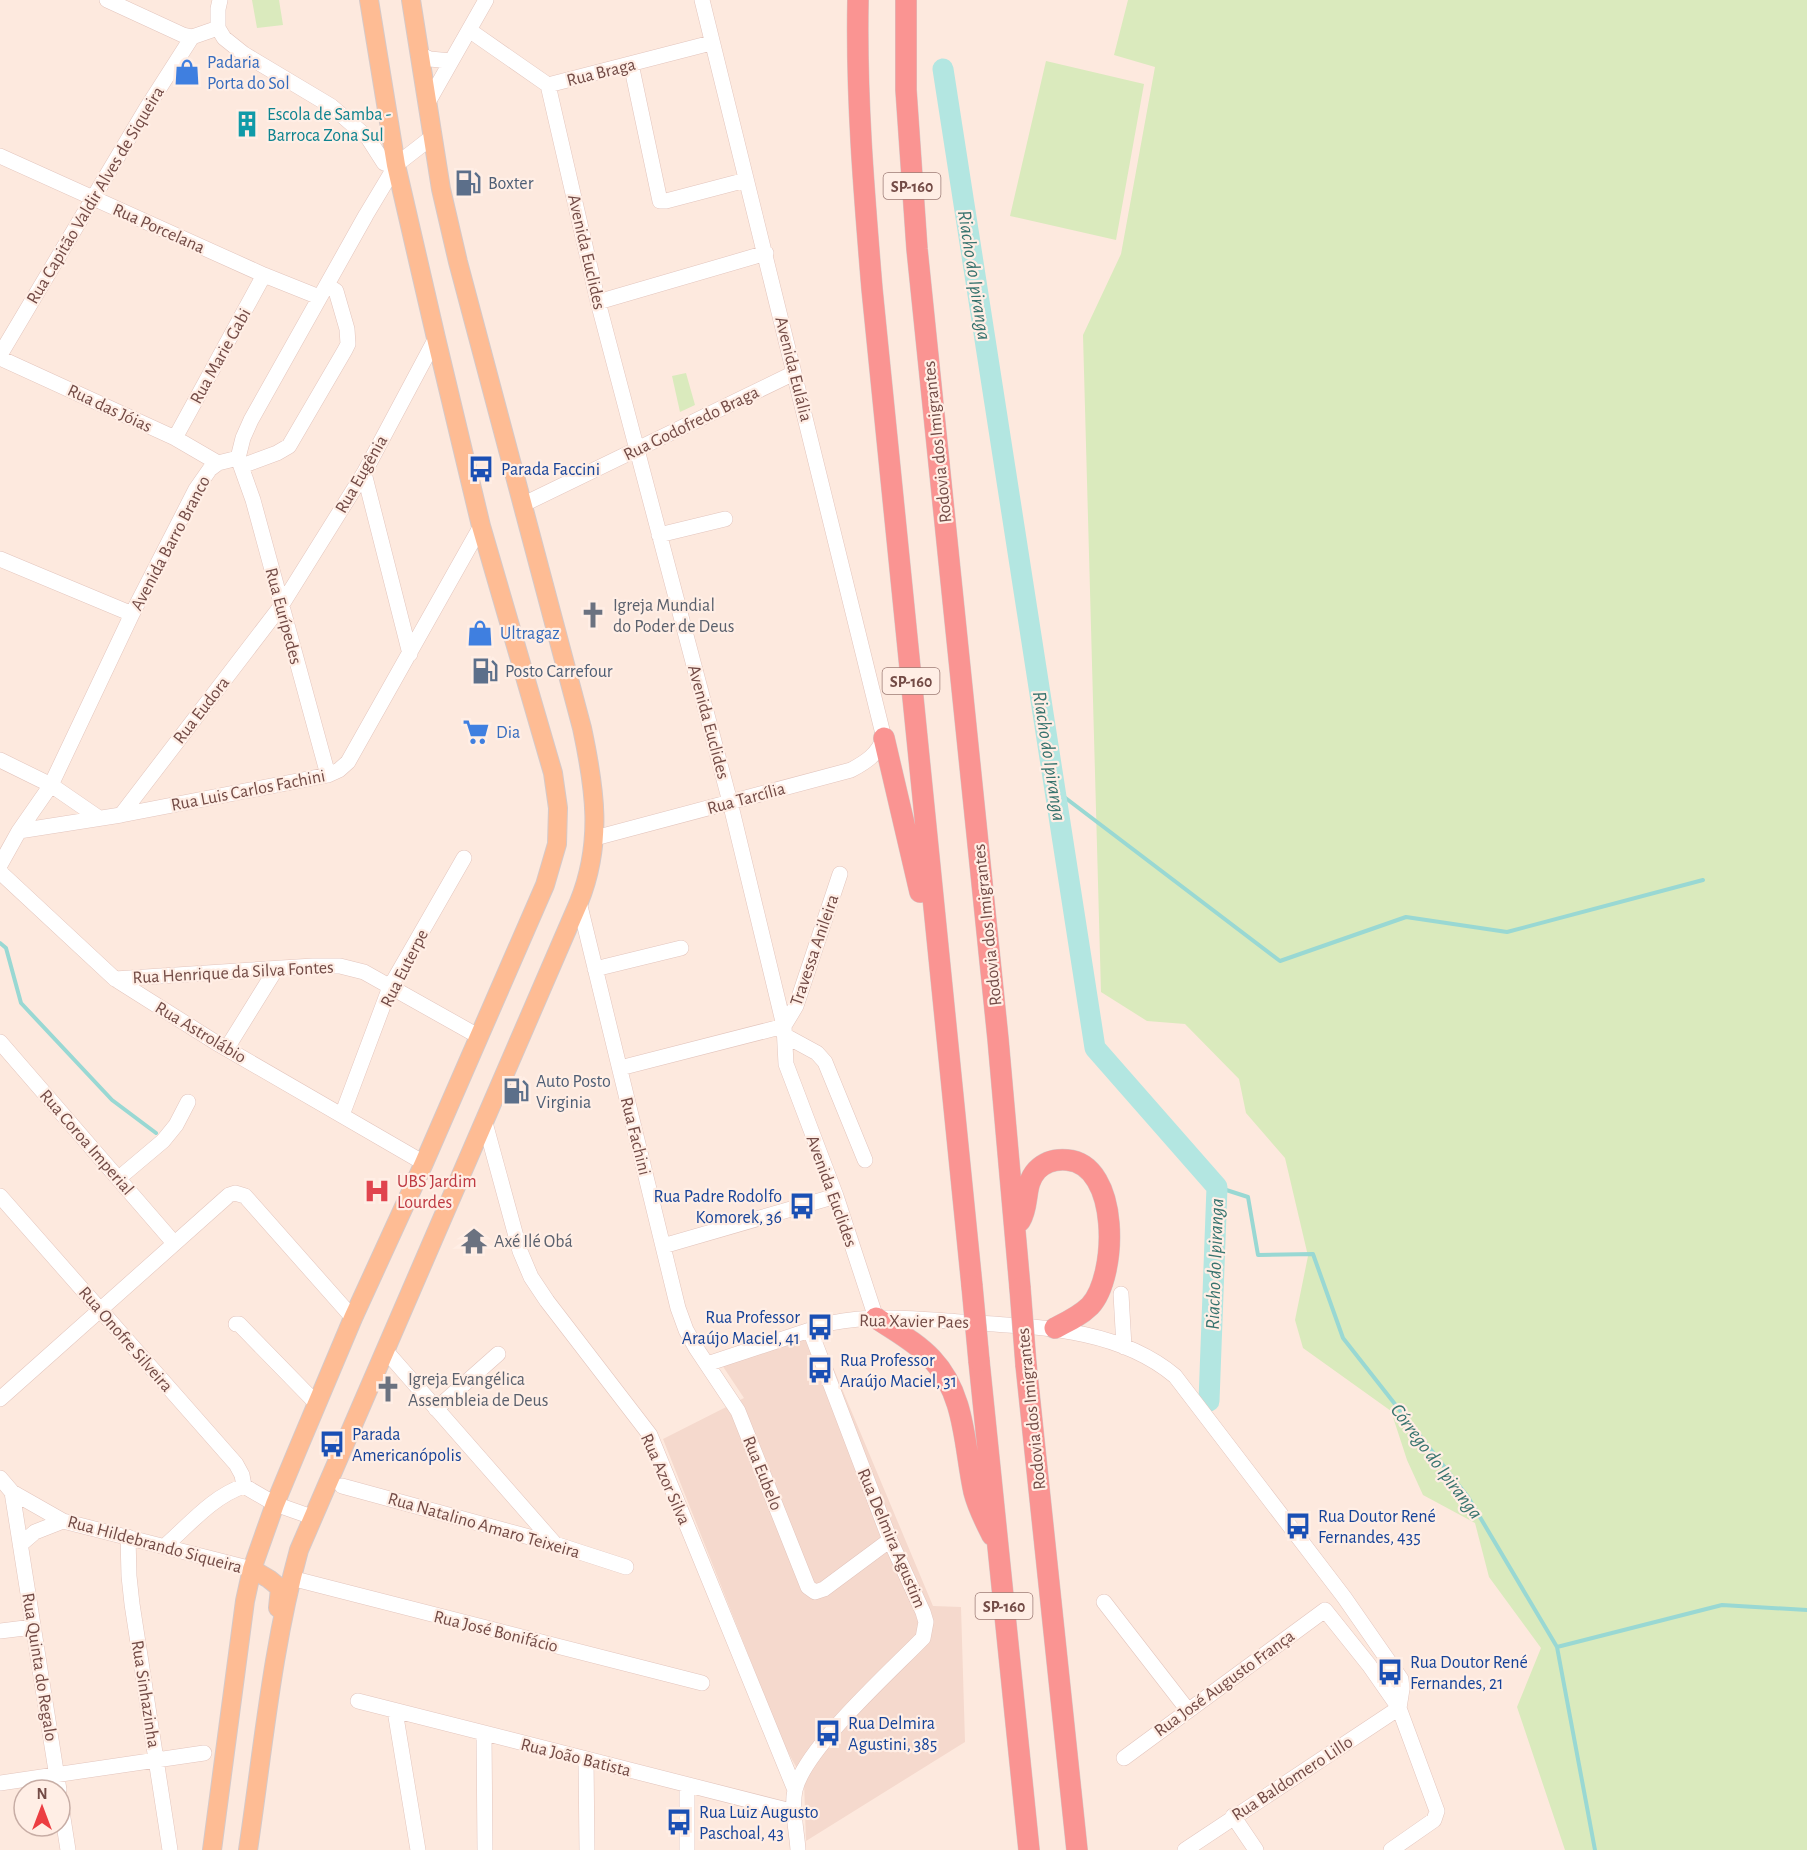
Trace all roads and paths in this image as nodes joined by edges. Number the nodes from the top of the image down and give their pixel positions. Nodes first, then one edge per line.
1 (106, 0) edge
2 (220, 0) edge
3 (369, 0) edge
4 (411, 0) edge
5 (486, 0) edge
6 (702, 0) edge
7 (858, 0) edge
8 (906, 0) edge
9 (219, 28) junction
10 (469, 30) junction
11 (192, 37) junction
12 (711, 43) junction
13 (419, 54) junction
14 (451, 61) junction
15 (631, 64) junction
16 (548, 85) junction
17 (427, 104) junction
18 (432, 137) junction
19 (0, 156) edge
20 (396, 165) junction
21 (746, 180) junction
22 (93, 198) junction
23 (766, 253) junction
24 (264, 275) junction
25 (323, 291) junction
26 (598, 302) junction
27 (436, 339) junction
28 (0, 357) edge
29 (795, 373) junction
30 (175, 438) junction
31 (636, 449) junction
32 (240, 462) junction
33 (219, 463) junction
34 (364, 472) junction
35 (522, 504) junction
36 (725, 519) dead end
37 (481, 526) junction
38 (659, 535) junction
39 (0, 559) edge
40 (281, 606) junction
41 (132, 614) junction
42 (410, 654) junction
43 (884, 738) junction
44 (0, 760) edge
45 (328, 775) junction
46 (51, 785) junction
47 (730, 802) junction
48 (121, 815) junction
49 (99, 818) junction
50 (19, 831) junction
51 (595, 838) junction
52 (464, 858) dead end
53 (0, 865) edge
54 (0, 872) edge
55 (840, 874) dead end
56 (579, 902) junction
57 (681, 948) dead end
58 (276, 969) junction
59 (595, 969) junction
60 (940, 974) junction
61 (115, 979) junction
62 (390, 987) junction
63 (784, 1030) junction
64 (478, 1036) junction
65 (0, 1042) edge
66 (227, 1048) junction
67 (620, 1068) junction
68 (188, 1102) dead end
69 (342, 1115) junction
70 (484, 1119) junction
71 (865, 1160) dead end
72 (424, 1163) junction
73 (119, 1178) junction
74 (0, 1196) edge
75 (836, 1196) junction
76 (1015, 1230) junction
77 (174, 1243) junction
78 (663, 1246) junction
79 (1120, 1294) dead end
80 (100, 1310) junction
81 (353, 1318) junction
82 (876, 1318) junction
83 (236, 1324) dead end
84 (1055, 1328) junction
85 (810, 1330) junction
86 (1125, 1347) junction
87 (385, 1350) junction
88 (498, 1354) dead end
89 (707, 1364) junction
90 (0, 1399) edge
91 (317, 1404) junction
92 (436, 1409) junction
93 (0, 1478) edge
94 (244, 1486) junction
95 (342, 1486) dead end
96 (12, 1492) junction
97 (275, 1504) junction
98 (312, 1517) junction
99 (63, 1521) junction
100 (190, 1523) junction
101 (128, 1537) junction
102 (890, 1540) junction
103 (21, 1544) junction
104 (555, 1544) junction
105 (165, 1546) junction
106 (998, 1546) junction
107 (194, 1553) junction
108 (626, 1566) dead end
109 (252, 1569) junction
110 (291, 1578) junction
111 (1104, 1602) dead end
112 (33, 1627) junction
113 (0, 1631) edge
114 (279, 1639) junction
115 (702, 1683) dead end
116 (358, 1701) dead end
117 (1399, 1708) junction
118 (1187, 1710) junction
119 (395, 1711) junction
120 (484, 1734) junction
121 (204, 1753) dead end
122 (1124, 1758) dead end
123 (156, 1760) junction
124 (586, 1760) junction
125 (57, 1778) edge
126 (72, 1779) edge
127 (687, 1786) junction
128 (795, 1790) junction
129 (795, 1812) junction
130 (1233, 1816) junction
131 (170, 1850) edge
132 (212, 1850) edge
133 (248, 1850) edge
134 (418, 1850) edge
135 (485, 1850) edge
136 (587, 1850) edge
137 (687, 1850) edge
138 (798, 1850) edge
139 (1029, 1850) edge
140 (1077, 1850) edge
141 (1185, 1850) edge
142 (1256, 1850) edge
143 (1391, 1850) edge

1 - 11 street
2 - 9 street
3 - 20 main road
4 - 13 main road
5 - 10 street
6 - 12 street, Avenida Eulália
7 - 60 highway, SP-160
8 - 76 highway, Rodovia dos Imigrantes / SP-160
9 - 11 street
9 - 20 street
10 - 14 street
10 - 16 street, Rua Braga
11 - 22 street, Rua Capitão Valdir Alves de Siqueira
12 - 15 street, Rua Braga
12 - 21 street, Avenida Eulália
13 - 14 street
13 - 17 main road
14 - 17 street
15 - 16 street, Rua Braga
15 - 21 street
16 - 26 street, Avenida Euclides
17 - 18 main road
18 - 20 street
18 - 35 main road
19 - 22 street, Rua Porcelana
20 - 25 street
20 - 27 main road
21 - 23 street, Avenida Eulália
22 - 24 street, Rua Porcelana
22 - 28 street, Rua Capitão Valdir Alves de Siqueira
23 - 26 street
23 - 29 street, Avenida Eulália
24 - 25 street, Rua Porcelana
24 - 30 street, Rua Marie Gabi
25 - 32 street
25 - 32 street, Avenida Barro Branco
26 - 31 street, Avenida Euclides
27 - 34 street, Rua Eugênia
27 - 37 main road
28 - 30 street, Rua das Jóias
29 - 31 street, Rua Godofredo Braga
29 - 43 street, Avenida Eulália
30 - 33 street, Rua das Jóias
31 - 35 street, Rua Godofredo Braga
31 - 38 street, Avenida Euclides
32 - 33 street, Avenida Barro Branco
32 - 40 street, Rua Eurípedes
33 - 41 street, Avenida Barro Branco
34 - 40 street, Rua Eugênia
34 - 42 street
35 - 51 main road
36 - 38 street
37 - 42 street, Rua Luis Carlos Fachini
37 - 64 main road
38 - 47 street, Avenida Euclides
39 - 41 street
40 - 45 street, Rua Eurípedes
40 - 48 street, Rua Eudora
41 - 46 street, Avenida Barro Branco
42 - 45 street, Rua Luis Carlos Fachini
43 - 47 street, Rua Tarcília
43 - 60 highway
44 - 46 street
45 - 48 street, Rua Luis Carlos Fachini
46 - 49 street
46 - 50 street, Avenida Barro Branco
47 - 51 street, Rua Tarcília
47 - 63 street, Avenida Euclides
48 - 49 street, Rua Luis Carlos Fachini
49 - 50 street, Rua Luis Carlos Fachini
50 - 53 street
51 - 56 main road
52 - 62 street, Rua Euterpe
54 - 61 street, Rua Astrolábio
55 - 63 street, Travessa Anileira
56 - 59 street, Rua Fachini
56 - 70 main road
57 - 59 street
58 - 61 street, Rua Henrique da Silva Fontes
58 - 62 street, Rua Henrique da Silva Fontes
58 - 66 street
59 - 67 street, Rua Fachini
60 - 106 highway, SP-160, bridge
61 - 66 street, Rua Astrolábio
62 - 64 street, Rua Henrique da Silva Fontes
62 - 69 street, Rua Euterpe
63 - 67 street
63 - 71 street
63 - 75 street, Avenida Euclides
64 - 72 main road
65 - 73 street, Rua Coroa Imperial
66 - 69 street, Rua Astrolábio
67 - 78 street, Rua Fachini
68 - 73 street
69 - 72 street, Rua Astrolábio
70 - 87 main road
70 - 128 street, Rua Azor Silva
72 - 81 main road
73 - 77 street, Rua Coroa Imperial
74 - 80 street, Rua Onofre Silveira
75 - 78 street
75 - 82 street, Avenida Euclides
76 - 84 highway
76 - 140 highway, Rodovia dos Imigrantes / SP-160, bridge
77 - 80 street
77 - 81 street
78 - 89 street, Rua Fachini
79 - 86 street
80 - 90 street
80 - 94 street, Rua Onofre Silveira
81 - 91 main road
82 - 84 street, Rua Xavier Paes
82 - 85 street, Rua Xavier Paes
82 - 106 highway
83 - 91 street
84 - 86 street, Rua Xavier Paes
85 - 89 street, Rua Xavier Paes
85 - 102 street, Rua Delmira Agustim
86 - 117 street, Rua Xavier Paes
87 - 92 street
87 - 98 main road
88 - 92 street
89 - 102 street, Rua Eubelo
91 - 97 main road
92 - 104 street
93 - 96 street, Rua Hildebrando Siqueira
94 - 97 street
94 - 100 street
95 - 104 street, Rua Natalino Amaro Teixeira
96 - 99 street, Rua Hildebrando Siqueira
96 - 103 street, Rua Quinta do Regalo
97 - 98 street
97 - 109 main road
98 - 110 main road
99 - 101 street, Rua Hildebrando Siqueira
99 - 103 street
100 - 105 street
100 - 107 street
101 - 105 street, Rua Hildebrando Siqueira
101 - 123 street, Rua Sinhazinha
102 - 128 street, Rua Delmira Agustim
103 - 112 street, Rua Quinta do Regalo
104 - 108 street, Rua Natalino Amaro Teixeira
105 - 107 street, Rua Hildebrando Siqueira
106 - 139 highway, SP-160
107 - 109 street, Rua Hildebrando Siqueira
109 - 114 main road
109 - 132 main road
110 - 114 main road
110 - 115 street, Rua José Bonifácio
111 - 118 street
112 - 113 street
112 - 125 street, Rua Quinta do Regalo
114 - 133 main road
116 - 119 street, Rua João Batista
117 - 118 street, Rua José Augusto França
117 - 130 street, Rua Baldomero Lillo
117 - 143 street
118 - 122 street, Rua José Augusto França
119 - 120 street, Rua João Batista
119 - 134 street
120 - 124 street, Rua João Batista
120 - 135 street
121 - 123 street
123 - 126 street
123 - 131 street, Rua Sinhazinha
124 - 127 street, Rua João Batista
124 - 136 street
127 - 129 street, Rua João Batista
127 - 137 street
128 - 129 street, Rua Delmira Agustim
129 - 138 street, Rua Delmira Agustim
130 - 141 street, Rua Baldomero Lillo
130 - 142 street

